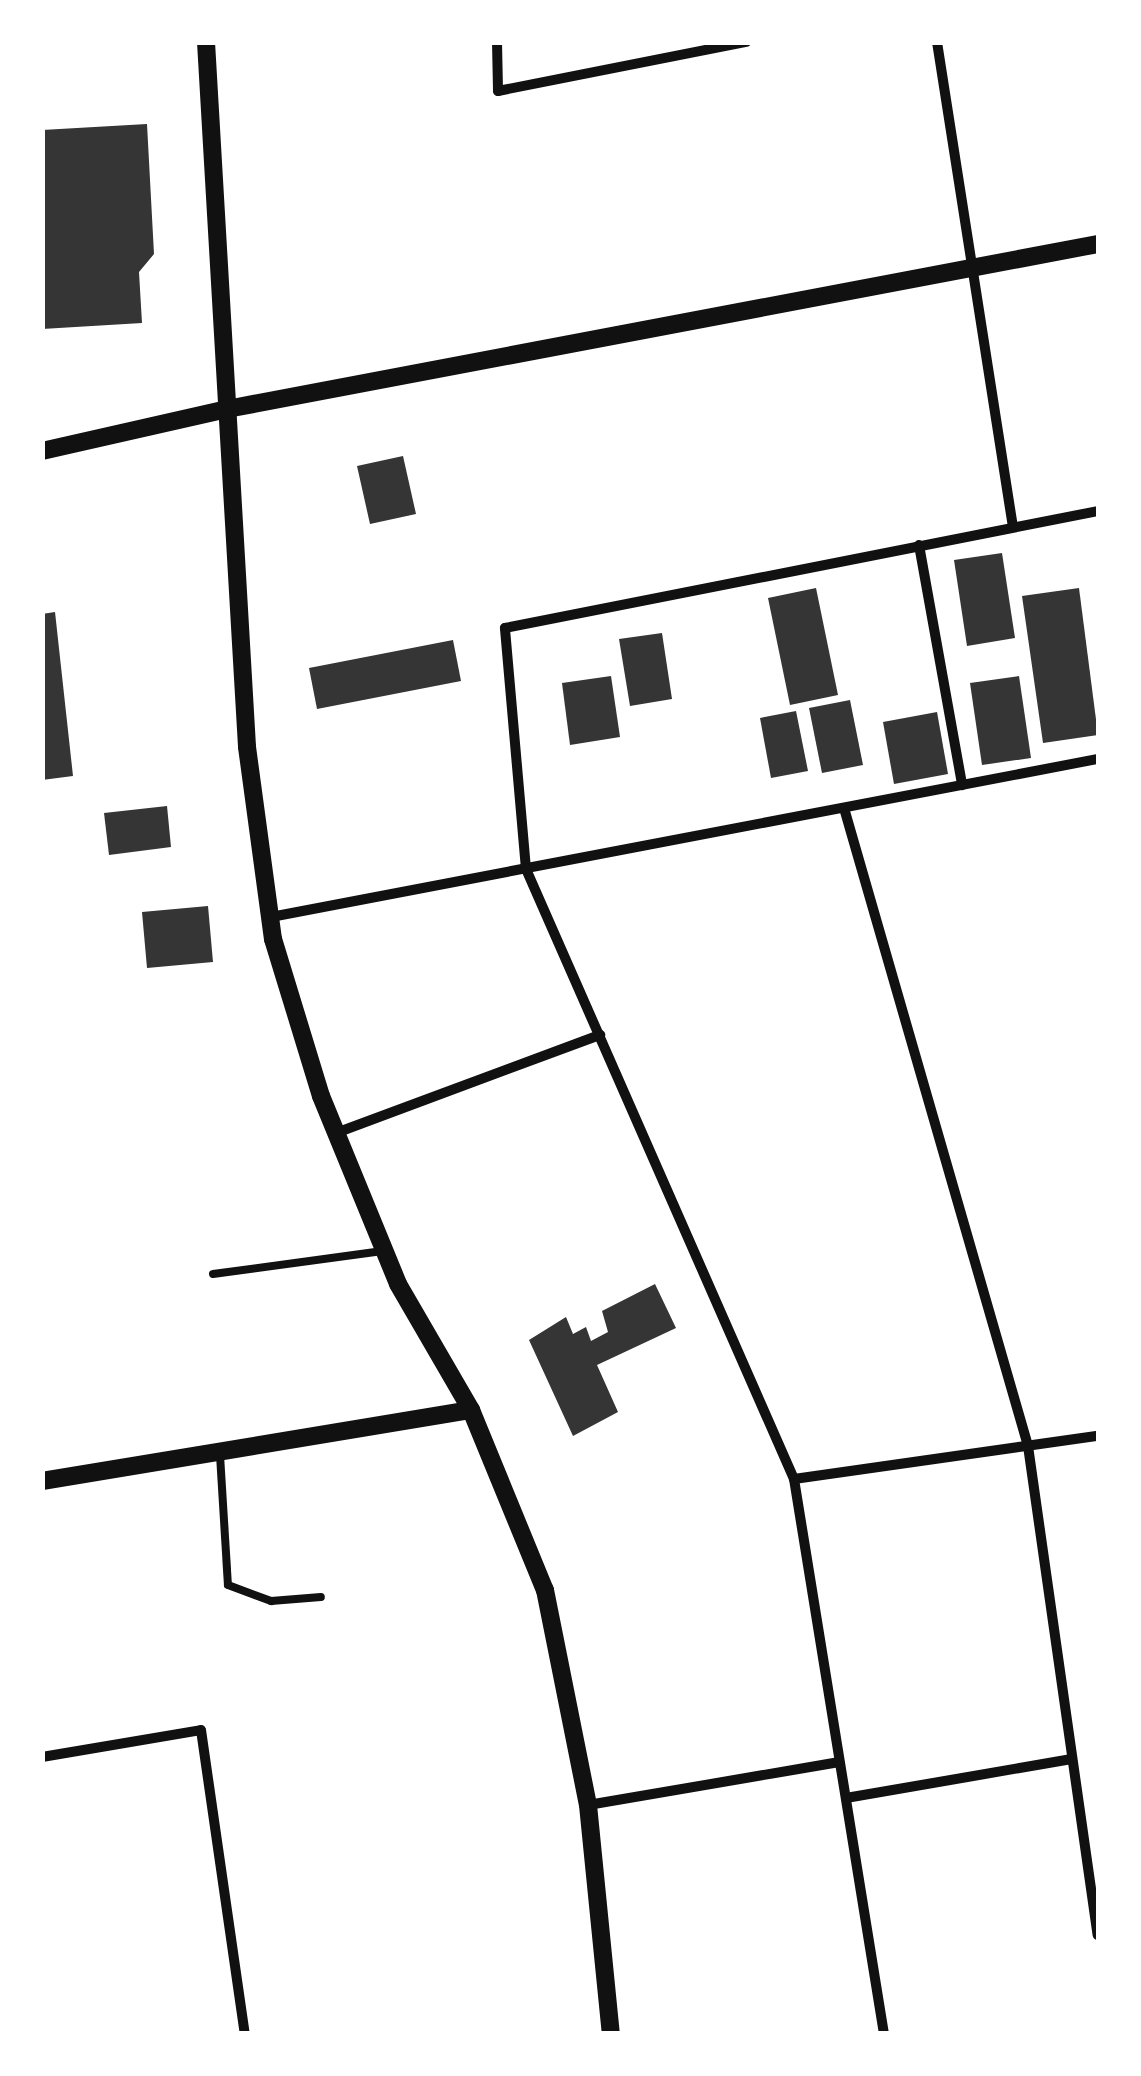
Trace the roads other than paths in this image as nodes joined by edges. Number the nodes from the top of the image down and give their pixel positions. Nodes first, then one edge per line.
1 (206, 42) edge
2 (497, 42) edge
3 (746, 42) edge
4 (937, 42) edge
5 (1098, 244) edge
6 (973, 269) junction
7 (227, 409) junction
8 (42, 452) edge
9 (1098, 511) edge
10 (1014, 526) junction
11 (919, 545) junction
12 (1098, 759) edge
13 (962, 785) junction
14 (844, 808) junction
15 (526, 869) junction
16 (270, 917) junction
17 (600, 1034) junction
18 (336, 1134) junction
19 (384, 1251) junction
20 (213, 1274) dead end
21 (472, 1410) junction
22 (1098, 1436) edge
23 (1028, 1446) junction
24 (220, 1450) junction
25 (794, 1479) junction
26 (42, 1481) edge
27 (321, 1597) dead end
28 (42, 1757) edge
29 (1072, 1759) junction
30 (840, 1762) junction
31 (846, 1798) junction
32 (588, 1804) junction
33 (1098, 1934) edge
34 (244, 2034) edge
35 (611, 2034) edge
36 (884, 2034) edge

1 - 7 street
2 - 3 street
4 - 6 street
5 - 6 street
6 - 7 street
6 - 10 street
7 - 8 street
7 - 16 street
9 - 10 street
10 - 11 street
11 - 13 street
11 - 15 street
12 - 13 street
13 - 14 street
14 - 15 street
14 - 23 street
15 - 16 street
15 - 17 street
16 - 18 street
17 - 18 street
17 - 25 street
18 - 19 street
19 - 20 lane
19 - 21 street
21 - 24 street
21 - 32 street
22 - 23 street
23 - 25 street
23 - 29 street
24 - 26 street
24 - 27 lane
25 - 30 street
28 - 34 street
29 - 31 street
29 - 33 street
30 - 31 street
30 - 32 street
31 - 36 street
32 - 35 street

